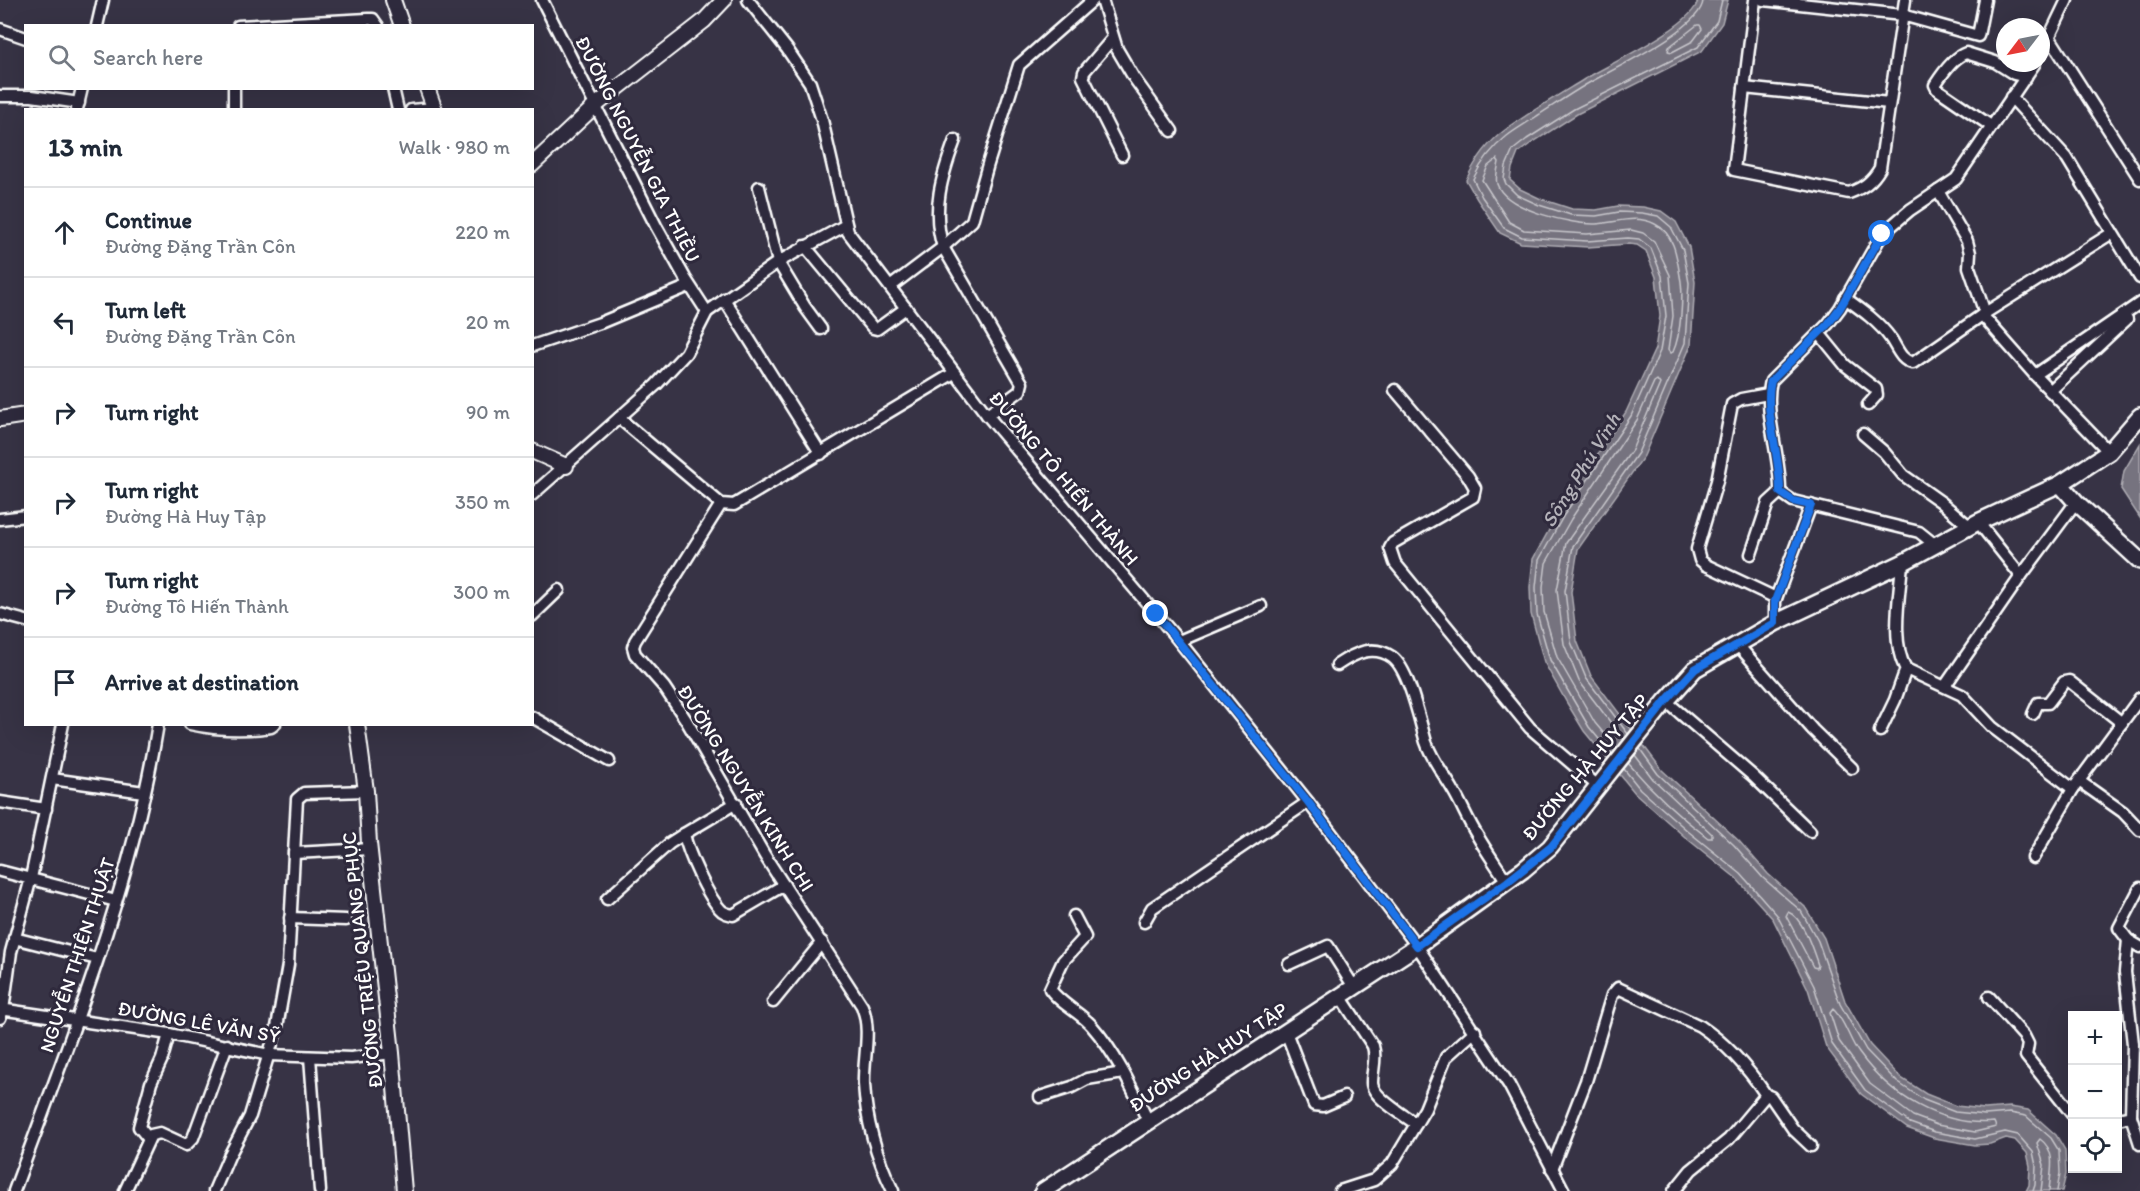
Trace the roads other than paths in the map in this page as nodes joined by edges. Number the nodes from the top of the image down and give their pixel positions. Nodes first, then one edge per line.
1 (103, 0) edge
2 (393, 0) edge
3 (542, 0) edge
4 (724, 0) edge
5 (748, 0) edge
6 (1102, 0) edge
7 (1755, 0) edge
8 (1763, 0) edge
9 (1905, 0) edge
10 (1985, 0) edge
11 (2067, 0) edge
12 (1086, 2) edge
13 (1902, 15) junction
14 (97, 24) edge
15 (274, 24) edge
16 (377, 24) edge
17 (401, 24) edge
18 (0, 29) edge
19 (24, 37) edge
20 (1113, 38) junction
21 (2050, 38) joint
22 (2029, 72) edge
23 (2026, 77) junction
24 (1744, 88) junction
25 (82, 90) edge
26 (234, 90) edge
27 (393, 90) edge
28 (428, 90) edge
29 (0, 96) edge
30 (2011, 97) junction
31 (1889, 103) junction
32 (596, 105) junction
33 (78, 106) edge
34 (234, 108) edge
35 (398, 108) edge
36 (435, 108) edge
37 (1991, 126) junction
38 (1172, 131) dead end
39 (955, 140) dead end
40 (1122, 155) dead end
41 (534, 163) edge
42 (2140, 179) edge
43 (759, 187) dead end
44 (1938, 191) junction
45 (846, 225) junction
46 (2112, 233) junction
47 (805, 246) junction
48 (943, 247) junction
49 (778, 262) junction
50 (2140, 278) edge
51 (689, 286) junction
52 (890, 287) junction
53 (1845, 298) junction
54 (724, 299) junction
55 (2140, 305) edge
56 (906, 308) junction
57 (707, 312) junction
58 (1983, 314) junction
59 (821, 328) dead end
60 (1820, 333) junction
61 (534, 345) edge
62 (954, 373) junction
63 (2035, 375) junction
64 (1395, 390) dead end
65 (2050, 391) junction
66 (1768, 394) junction
67 (1868, 405) dead end
68 (24, 415) edge
69 (987, 415) junction
70 (2140, 416) edge
71 (619, 418) junction
72 (0, 419) edge
73 (1863, 434) dead end
74 (534, 452) edge
75 (2109, 452) junction
76 (821, 453) junction
77 (566, 466) junction
78 (2060, 484) junction
79 (1780, 492) junction
80 (534, 493) edge
81 (2076, 502) junction
82 (721, 504) junction
83 (1811, 505) junction
84 (24, 516) edge
85 (0, 519) edge
86 (1974, 524) junction
87 (1934, 544) junction
88 (1751, 554) dead end
89 (2140, 561) edge
90 (1902, 564) junction
91 (2021, 576) junction
92 (559, 590) dead end
93 (1776, 598) junction
94 (1261, 606) dead end
95 (0, 614) edge
96 (534, 614) edge
97 (24, 620) edge
98 (1775, 623) junction
99 (1179, 641) junction
100 (1737, 644) junction
101 (1337, 665) dead end
102 (1906, 669) junction
103 (1946, 686) junction
104 (2140, 698) edge
105 (1666, 701) junction
106 (2033, 714) dead end
107 (534, 718) edge
108 (2122, 723) junction
109 (63, 726) edge
110 (158, 726) edge
111 (200, 726) edge
112 (273, 726) edge
113 (357, 726) edge
114 (1880, 731) dead end
115 (609, 761) dead end
116 (1852, 768) dead end
117 (52, 779) junction
118 (2076, 785) junction
119 (1599, 787) junction
120 (366, 791) junction
121 (144, 792) junction
122 (0, 802) edge
123 (1308, 802) junction
124 (736, 803) junction
125 (46, 809) junction
126 (2140, 829) edge
127 (1810, 831) dead end
128 (684, 834) junction
129 (370, 849) junction
130 (294, 853) junction
131 (2033, 858) dead end
132 (0, 871) edge
133 (32, 878) junction
134 (1507, 882) junction
135 (784, 885) junction
136 (2140, 888) edge
137 (608, 899) dead end
138 (116, 901) junction
139 (1074, 916) dead end
140 (290, 918) junction
141 (346, 920) dead end
142 (1144, 922) dead end
143 (14, 938) junction
144 (2128, 940) junction
145 (822, 942) junction
146 (1417, 946) junction
147 (2140, 947) edge
148 (97, 958) junction
149 (1289, 964) dead end
150 (1354, 987) junction
151 (1340, 996) junction
152 (1989, 997) dead end
153 (773, 1002) dead end
154 (1, 1012) edge
155 (76, 1020) junction
156 (2136, 1026) edge
157 (1475, 1031) junction
158 (1286, 1032) junction
159 (169, 1034) junction
160 (227, 1045) junction
161 (392, 1053) junction
162 (269, 1055) junction
163 (310, 1057) junction
164 (1123, 1073) junction
165 (1766, 1095) junction
166 (1040, 1097) dead end
167 (1344, 1097) dead end
168 (2068, 1108) edge
169 (2131, 1116) junction
170 (2122, 1118) edge
171 (1148, 1121) junction
172 (1416, 1124) junction
173 (148, 1138) junction
174 (2140, 1144) edge
175 (1811, 1146) dead end
176 (1552, 1169) junction
177 (14, 1191) edge
178 (124, 1191) edge
179 (214, 1191) edge
180 (320, 1191) edge
181 (404, 1191) edge
182 (893, 1191) edge
183 (1043, 1191) edge
184 (1340, 1191) edge
185 (1564, 1191) edge
186 (1674, 1191) edge

1 - 14 street
2 - 17 street
3 - 32 street, ĐƯỜNG NGUYỄN GIA THIỀU
4 - 32 street
5 - 45 street, ĐƯỜNG TÔ HIẾN THÀNH
6 - 20 street
7 - 24 street
8 - 13 street
9 - 13 street
10 - 13 street
11 - 21 street
12 - 48 street
13 - 31 street
15 - 16 street
18 - 19 street
20 - 38 street
20 - 40 street
21 - 42 street
22 - 23 street
23 - 30 street
23 - 37 street
24 - 31 street
24 - 31 street
25 - 33 street
26 - 34 street
27 - 35 street
28 - 36 street
29 - 33 street
30 - 37 street
30 - 46 street
32 - 41 street
32 - 51 street, ĐƯỜNG NGUYỄN GIA THIỀU
37 - 44 street
39 - 48 street
43 - 49 street
44 - 53 street
44 - 58 street
45 - 47 street
45 - 52 street, ĐƯỜNG TÔ HIẾN THÀNH
46 - 50 street
46 - 58 street
47 - 49 street
47 - 56 street
48 - 52 street
48 - 69 street
49 - 54 street
49 - 59 street
51 - 57 street, ĐƯỜNG NGUYỄN GIA THIỀU
51 - 61 street
52 - 56 street, ĐƯỜNG TÔ HIẾN THÀNH
53 - 58 street
53 - 60 street
54 - 57 street
54 - 76 street
55 - 63 street
55 - 65 street
56 - 62 street, ĐƯỜNG TÔ HIẾN THÀNH
57 - 71 street
58 - 63 street
60 - 66 street
60 - 67 street
62 - 69 street, ĐƯỜNG TÔ HIẾN THÀNH
62 - 76 street
63 - 65 street
64 - 119 street
65 - 75 street
66 - 79 street
66 - 93 street
68 - 72 street
69 - 99 street, ĐƯỜNG TÔ HIẾN THÀNH
70 - 75 main road, ĐƯỜNG HÀ HUY TẬP
71 - 77 street
71 - 82 street
73 - 86 street
74 - 77 street
75 - 78 main road, ĐƯỜNG HÀ HUY TẬP
76 - 82 street
77 - 80 street
78 - 81 main road
78 - 86 main road, ĐƯỜNG HÀ HUY TẬP
79 - 83 street
79 - 88 street
81 - 89 main road
81 - 91 street
82 - 124 street, ĐƯỜNG NGUYỄN KINH CHI
83 - 87 street
83 - 93 street
84 - 85 street
86 - 87 main road, ĐƯỜNG HÀ HUY TẬP
86 - 91 street
87 - 90 main road, ĐƯỜNG HÀ HUY TẬP
90 - 98 main road, ĐƯỜNG HÀ HUY TẬP
90 - 102 street
91 - 103 street
92 - 96 street
93 - 98 street
94 - 99 street
95 - 97 street
98 - 100 main road, ĐƯỜNG HÀ HUY TẬP
99 - 123 street, ĐƯỜNG TÔ HIẾN THÀNH
100 - 105 main road, ĐƯỜNG HÀ HUY TẬP
100 - 116 street
101 - 134 street
102 - 103 street
102 - 114 street
103 - 118 street
104 - 108 street
105 - 119 main road, ĐƯỜNG HÀ HUY TẬP
105 - 127 street
106 - 108 street
107 - 115 street
108 - 118 street
109 - 117 street
110 - 121 street, NGUYỄN THIỆN THUẬT
111 - 112 street
113 - 120 street, ĐƯỜNG TRIỆU QUANG PHỤC
117 - 121 street
117 - 125 street
118 - 126 street
118 - 131 street
119 - 134 main road, ĐƯỜNG HÀ HUY TẬP
120 - 129 street, ĐƯỜNG TRIỆU QUANG PHỤC
120 - 130 street
121 - 138 street, NGUYỄN THIỆN THUẬT
122 - 125 street
123 - 142 street
123 - 146 street, ĐƯỜNG TÔ HIẾN THÀNH
124 - 128 street
124 - 135 street, ĐƯỜNG NGUYỄN KINH CHI
125 - 133 street
128 - 135 street
128 - 137 street
129 - 130 street
129 - 161 street, ĐƯỜNG TRIỆU QUANG PHỤC
130 - 140 street
132 - 133 street
133 - 138 street
133 - 143 street
134 - 146 main road, ĐƯỜNG HÀ HUY TẬP
135 - 145 street, ĐƯỜNG NGUYỄN KINH CHI
136 - 144 street
138 - 148 street, NGUYỄN THIỆN THUẬT
139 - 164 street
140 - 141 street
140 - 162 street
143 - 148 street
143 - 154 street
144 - 147 street
144 - 156 street
145 - 153 street
145 - 182 street, ĐƯỜNG NGUYỄN KINH CHI
146 - 150 main road, ĐƯỜNG HÀ HUY TẬP
146 - 157 street, ĐƯỜNG TÔ HIẾN THÀNH
148 - 155 street, NGUYỄN THIỆN THUẬT
149 - 150 street
150 - 151 main road, ĐƯỜNG HÀ HUY TẬP
151 - 158 main road, ĐƯỜNG HÀ HUY TẬP
151 - 172 street
152 - 168 street
154 - 155 street, ĐƯỜNG LÊ VĂN SỸ
155 - 159 street, ĐƯỜNG LÊ VĂN SỸ
155 - 177 street, NGUYỄN THIỆN THUẬT
156 - 169 street
157 - 172 street
157 - 176 street, ĐƯỜNG TÔ HIẾN THÀNH
158 - 167 street
158 - 171 main road, ĐƯỜNG HÀ HUY TẬP
159 - 160 street, ĐƯỜNG LÊ VĂN SỸ
159 - 173 street
160 - 162 street, ĐƯỜNG LÊ VĂN SỸ
160 - 173 street
161 - 163 street, ĐƯỜNG LÊ VĂN SỸ
161 - 181 street, ĐƯỜNG TRIỆU QUANG PHỤC
162 - 163 street, ĐƯỜNG LÊ VĂN SỸ
162 - 179 street
163 - 180 street
164 - 166 street
164 - 171 street
165 - 175 street
165 - 176 street
165 - 186 street
169 - 170 street
169 - 174 street
171 - 183 main road, ĐƯỜNG HÀ HUY TẬP
172 - 184 street
173 - 178 street
176 - 185 street, ĐƯỜNG TÔ HIẾN THÀNH

